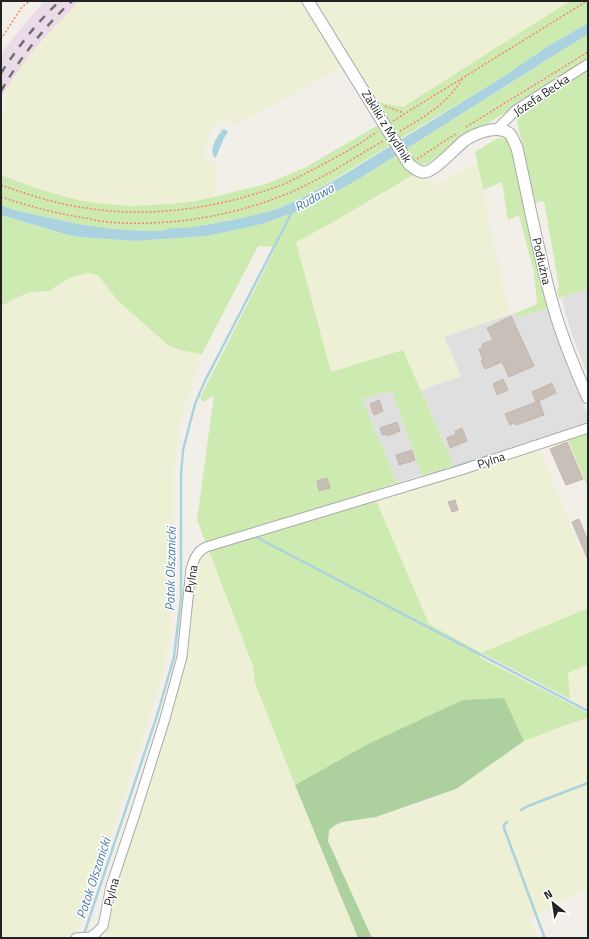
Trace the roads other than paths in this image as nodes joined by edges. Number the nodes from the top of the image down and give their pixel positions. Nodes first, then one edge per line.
1 (308, 1) edge
2 (588, 64) edge
3 (497, 129) junction
4 (588, 398) edge
5 (588, 428) edge
6 (78, 938) edge

1 - 3 street, Zakliki z Mydlnik, bridge
2 - 3 street, Józefa Becka
3 - 4 street, Podłużna
5 - 6 street, Pylna

